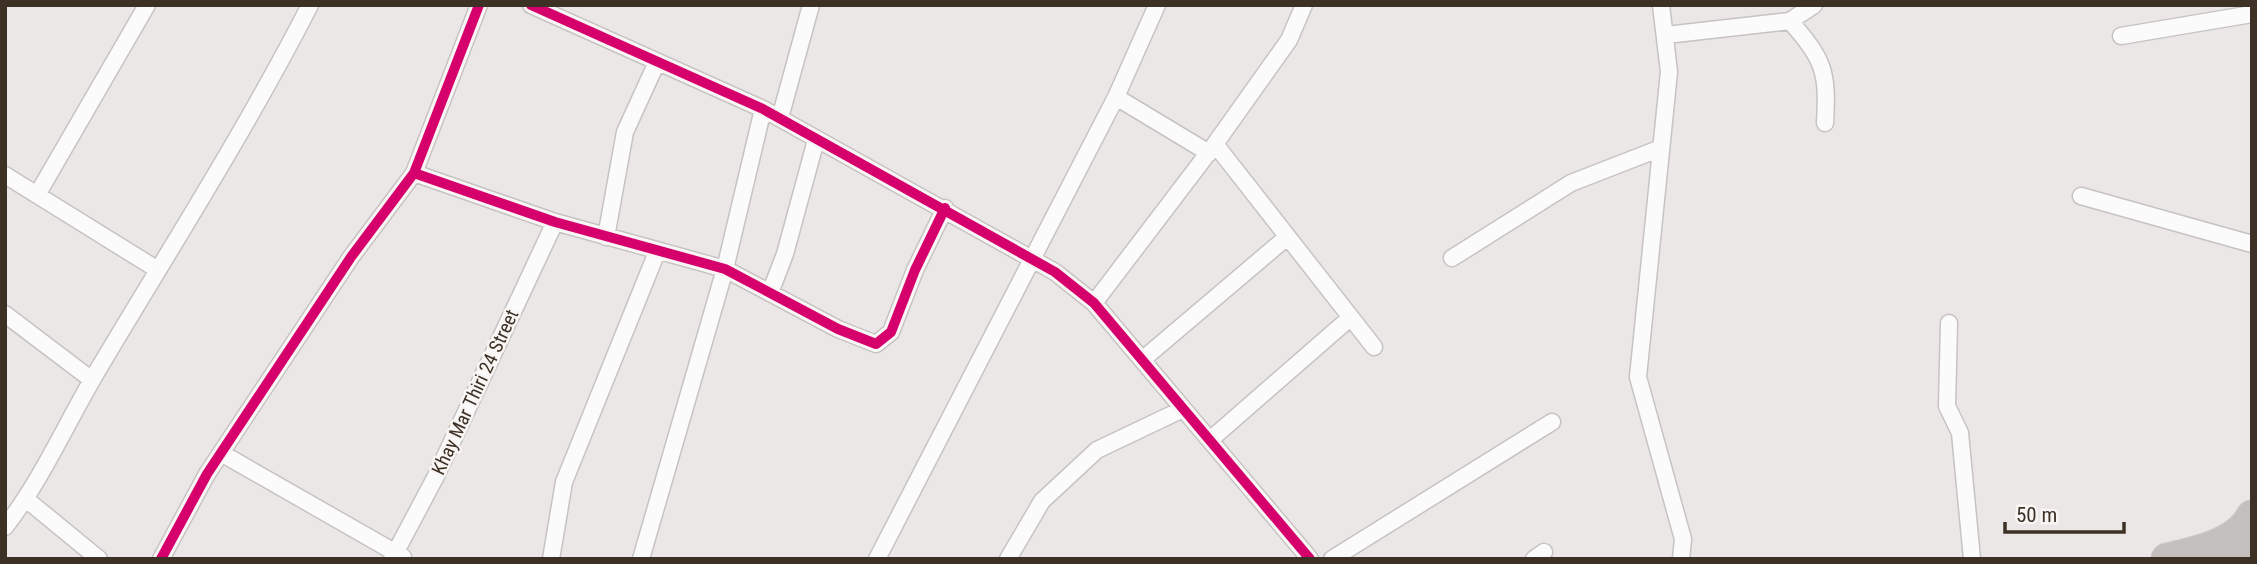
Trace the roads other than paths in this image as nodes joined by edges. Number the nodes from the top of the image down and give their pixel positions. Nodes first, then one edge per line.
1 (147, 5) edge
2 (310, 5) edge
3 (479, 5) edge
4 (531, 5) edge
5 (811, 5) edge
6 (1157, 5) edge
7 (1304, 5) edge
8 (1661, 5) edge
9 (1814, 5) edge
10 (2252, 14) edge
11 (1790, 21) junction
12 (1666, 34) junction
13 (2121, 36) dead end
14 (657, 62) junction
15 (1115, 97) junction
16 (763, 109) junction
17 (780, 118) junction
18 (1825, 123) dead end
19 (816, 140) junction
20 (1661, 148) junction
21 (1212, 149) junction
22 (414, 173) junction
23 (5, 175) edge
24 (37, 195) junction
25 (2081, 196) dead end
26 (945, 208) junction
27 (555, 222) junction
28 (606, 237) junction
29 (1287, 237) junction
30 (2252, 244) edge
31 (657, 252) junction
32 (1031, 256) junction
33 (1452, 258) dead end
34 (725, 269) junction
35 (158, 270) junction
36 (770, 293) junction
37 (1094, 303) junction
38 (5, 314) edge
39 (1350, 318) junction
40 (1949, 323) dead end
41 (1374, 347) dead end
42 (1142, 360) junction
43 (92, 380) junction
44 (1183, 409) junction
45 (1552, 422) dead end
46 (1210, 440) junction
47 (221, 453) junction
48 (26, 500) junction
49 (5, 527) edge
50 (2251, 528) edge
51 (398, 557) edge
52 (99, 559) edge
53 (161, 559) edge
54 (551, 559) edge
55 (641, 559) edge
56 (877, 559) edge
57 (1008, 559) edge
58 (1310, 559) edge
59 (1332, 559) edge
60 (1681, 559) edge
61 (1972, 559) edge
62 (2167, 559) edge
63 (2239, 559) edge

1 - 24 street
2 - 35 street
3 - 22 street
4 - 14 street
5 - 17 street
6 - 15 street
7 - 21 street
8 - 12 street
9 - 11 street
10 - 13 street
11 - 12 street
11 - 18 street
12 - 20 street
14 - 16 street
14 - 28 street
15 - 21 street
15 - 32 street
16 - 17 street
16 - 34 street
17 - 19 street
19 - 26 street
19 - 36 street
20 - 33 street
20 - 60 street
21 - 29 street
21 - 37 street
22 - 27 street
22 - 47 street
23 - 24 street
24 - 35 street
25 - 30 street
26 - 32 street
26 - 36 street
27 - 28 street
27 - 51 street, Khay Mar Thiri 24 Street
28 - 31 street
29 - 39 street
29 - 42 street
31 - 34 street
31 - 54 street
32 - 37 street
32 - 56 street
34 - 36 street
34 - 55 street
35 - 43 street
37 - 42 street
38 - 43 street
39 - 41 street
39 - 46 street
40 - 61 street
42 - 44 street
43 - 48 street
44 - 46 street
44 - 57 street
45 - 59 street
46 - 58 street
47 - 51 street
47 - 53 street
48 - 49 street
48 - 52 street
50 - 62 highway
50 - 63 highway

